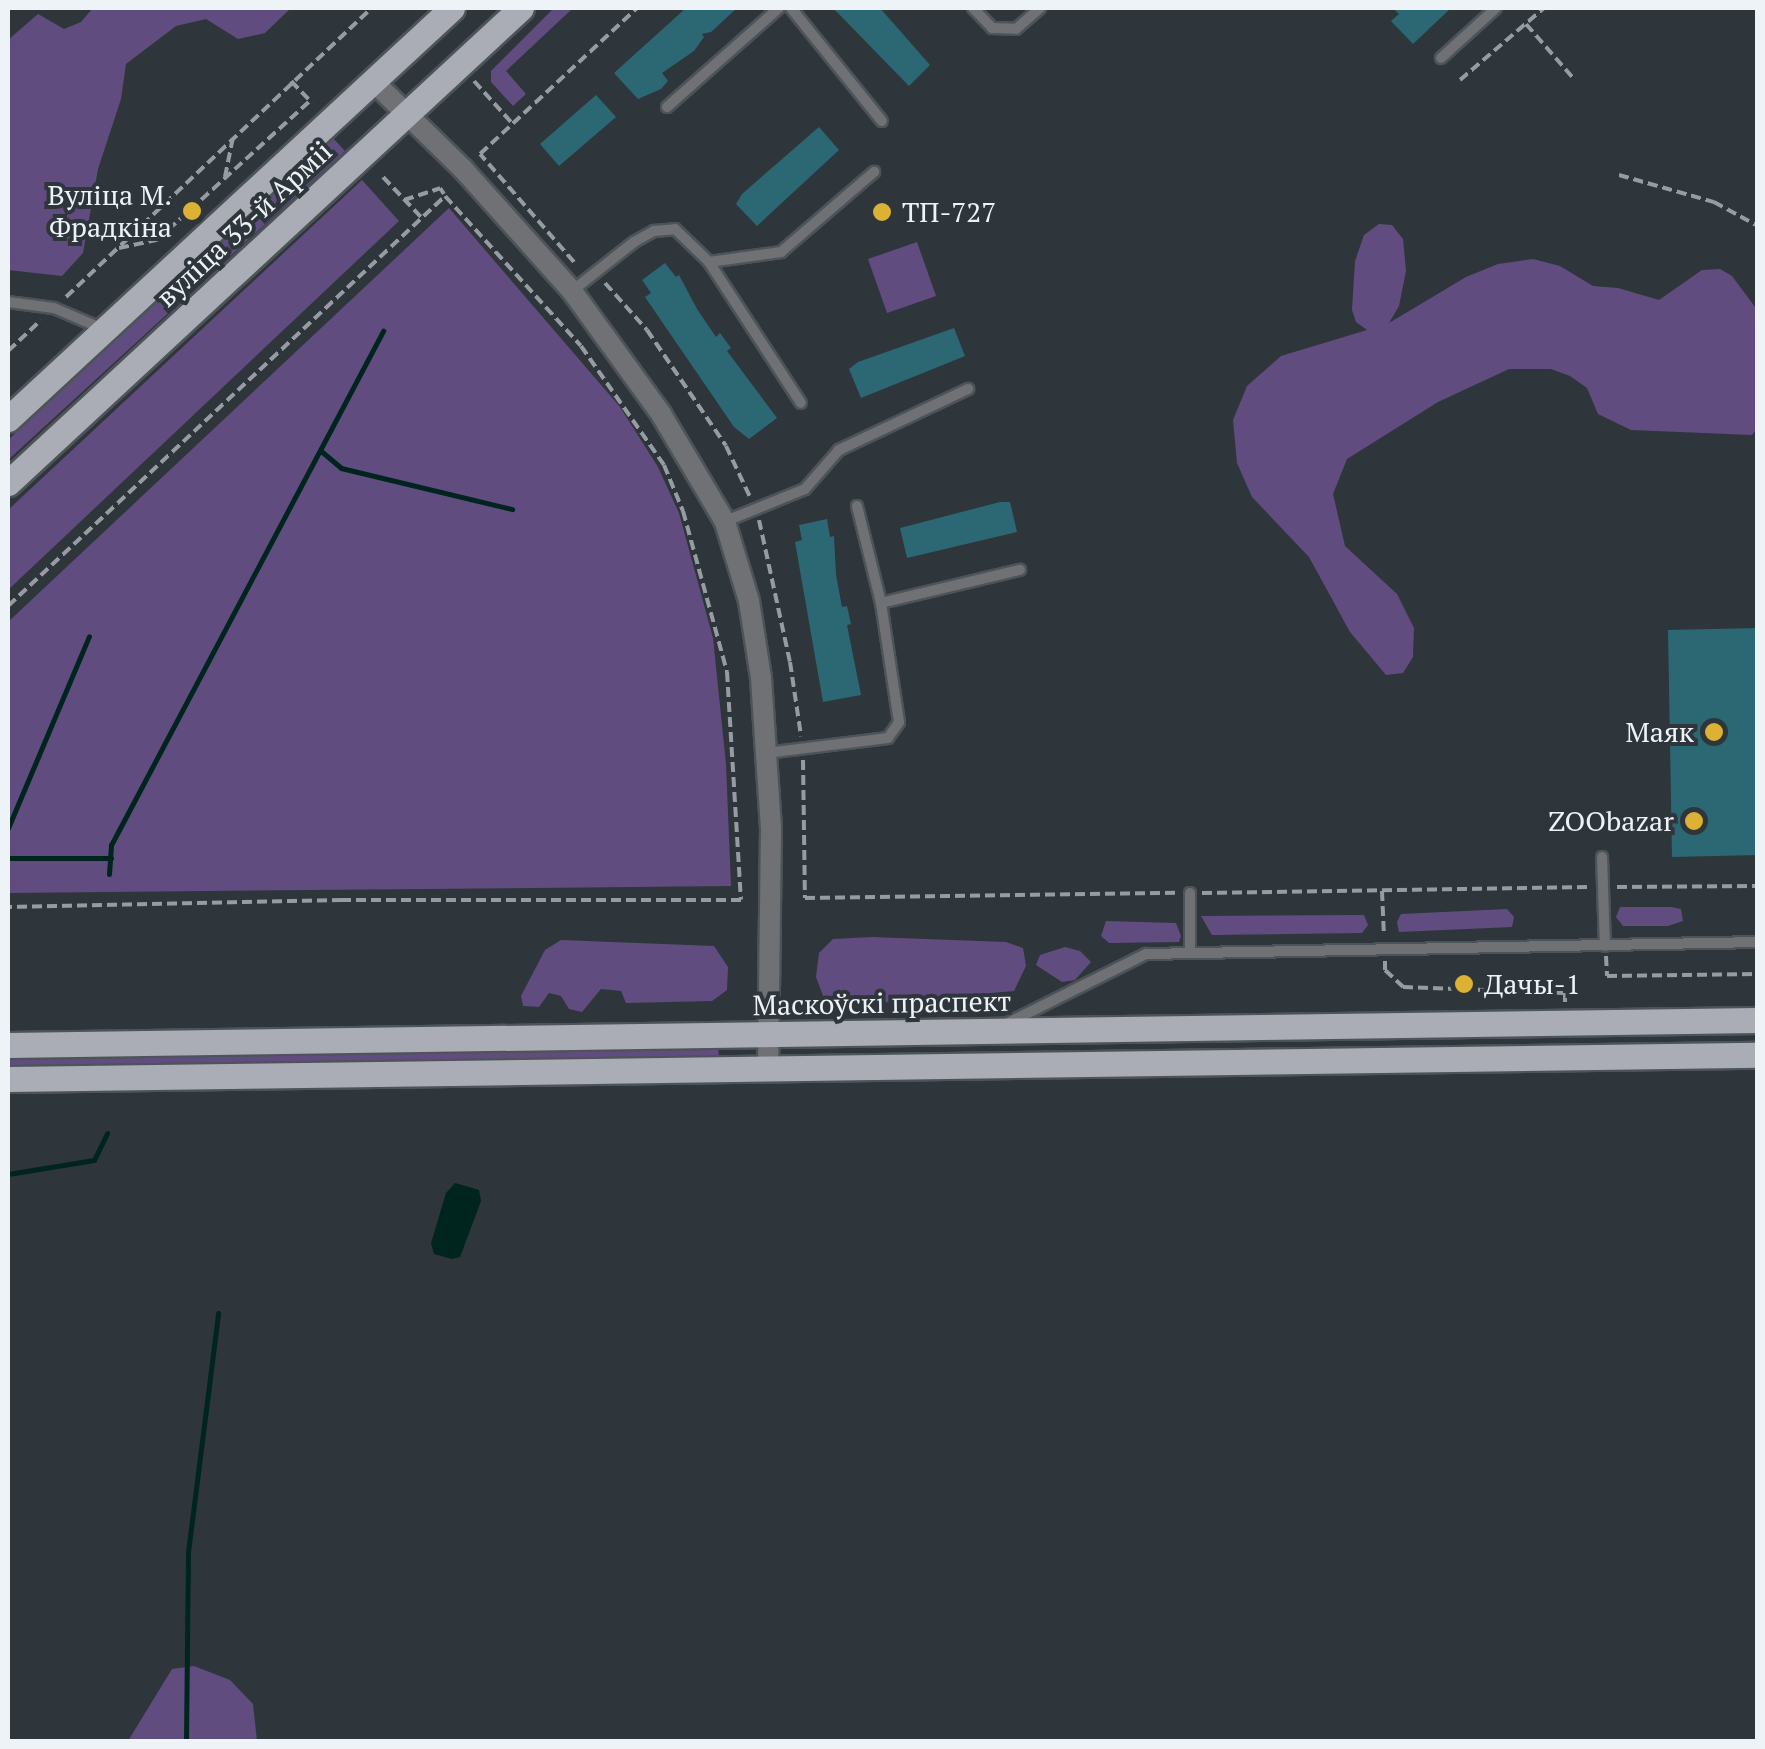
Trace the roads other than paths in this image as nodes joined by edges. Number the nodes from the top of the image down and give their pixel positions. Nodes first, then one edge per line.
1 (452, 8) edge
2 (521, 8) edge
3 (778, 8) edge
4 (790, 8) edge
5 (973, 8) edge
6 (1040, 8) edge
7 (1496, 8) edge
8 (1441, 58) dead end
9 (373, 81) junction
10 (667, 108) dead end
11 (408, 114) junction
12 (882, 122) dead end
13 (874, 172) dead end
14 (709, 262) junction
15 (572, 291) junction
16 (8, 302) edge
17 (104, 329) junction
18 (968, 389) dead end
19 (801, 403) dead end
20 (8, 419) edge
21 (8, 483) edge
22 (856, 506) dead end
23 (725, 522) junction
24 (1020, 570) dead end
25 (881, 603) junction
26 (766, 753) junction
27 (1602, 856) dead end
28 (1190, 893) road end
29 (1758, 942) edge
30 (1605, 946) junction
31 (1190, 953) junction
32 (1758, 1020) edge
33 (993, 1031) junction
34 (770, 1034) junction
35 (8, 1045) edge
36 (1758, 1055) edge
37 (768, 1069) junction
38 (8, 1080) edge

1 - 9 main road, вуліца 33-й Арміі
2 - 11 main road, вуліца 33-й Арміі
3 - 10 lane
4 - 12 lane
5 - 6 lane
7 - 8 lane
9 - 11 street
9 - 17 main road, вуліца 33-й Арміі
11 - 15 street
11 - 21 main road, вуліца 33-й Арміі
13 - 14 lane
14 - 15 lane
14 - 19 lane
15 - 23 street
16 - 17 lane
17 - 20 main road, вуліца 33-й Арміі
18 - 23 lane
22 - 25 lane
23 - 26 street
24 - 25 lane
25 - 26 lane
26 - 34 street
27 - 30 lane
28 - 31 lane
29 - 30 lane
30 - 31 lane
31 - 33 lane
32 - 33 main road, Маскоўскі праспект
33 - 34 main road, Маскоўскі праспект
34 - 35 main road, Маскоўскі праспект
34 - 37 street
36 - 37 main road
37 - 38 main road

